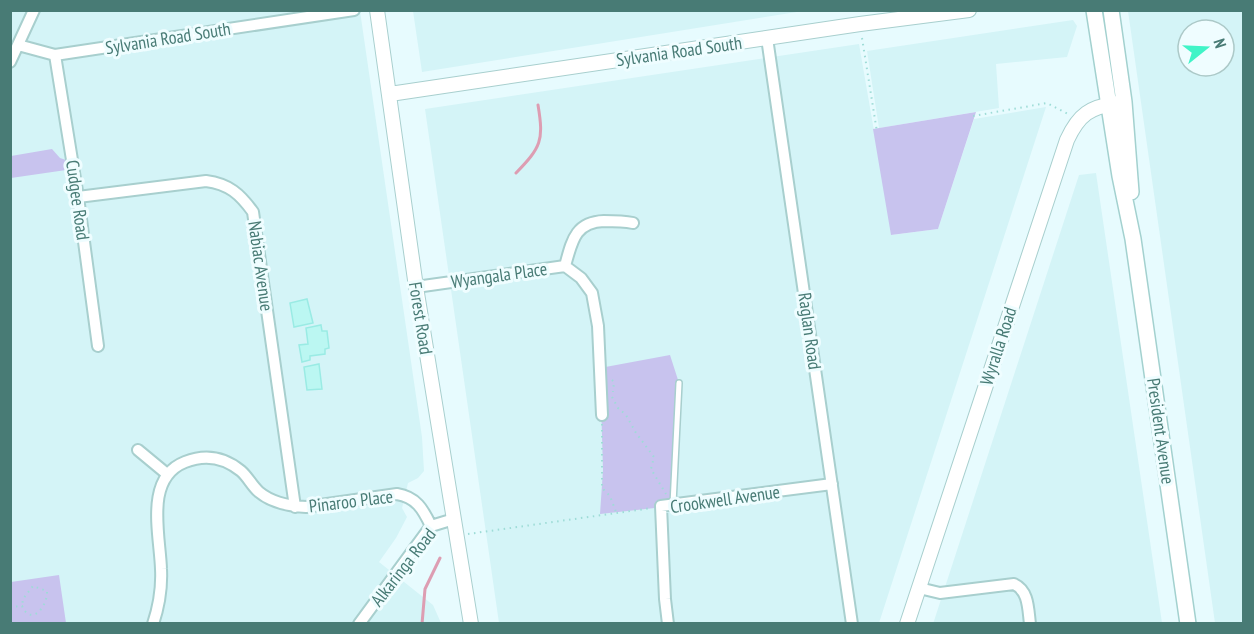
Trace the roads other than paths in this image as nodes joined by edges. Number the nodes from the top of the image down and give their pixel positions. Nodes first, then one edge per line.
1 (34, 10) edge
2 (354, 10) edge
3 (377, 10) edge
4 (969, 10) edge
5 (1094, 10) edge
6 (1111, 10) edge
7 (767, 38) junction
8 (18, 45) junction
9 (55, 55) junction
10 (10, 62) edge
11 (390, 94) junction
12 (1124, 102) junction
13 (1108, 104) junction
14 (78, 197) junction
15 (633, 223) dead end
16 (1133, 238) junction
17 (565, 266) junction
18 (416, 287) junction
19 (98, 346) dead end
20 (680, 383) dead end
21 (602, 415) road end
22 (138, 450) dead end
23 (167, 474) junction
24 (832, 484) junction
25 (673, 506) junction
26 (295, 507) junction
27 (454, 519) junction
28 (431, 526) junction
29 (919, 588) junction
30 (153, 624) edge
31 (359, 624) edge
32 (471, 624) edge
33 (668, 624) edge
34 (852, 624) edge
35 (908, 624) edge
36 (1030, 624) edge
37 (1188, 624) edge

1 - 8 street
2 - 9 street, Sylvania Road South
3 - 11 street, Forest Road
4 - 7 street, Sylvania Road South
5 - 13 main road, President Avenue
6 - 12 main road, President Avenue
7 - 11 street, Sylvania Road South
7 - 24 street, Raglan Road
8 - 9 street, Sylvania Road South
8 - 10 street
9 - 14 street, Cudgee Road
11 - 18 street, Forest Road
12 - 13 street
12 - 16 main road, President Avenue
13 - 16 main road, President Avenue
13 - 29 street, Wyralla Road
14 - 19 street, Cudgee Road
14 - 26 street, Nabiac Avenue
15 - 17 street
16 - 37 main road, President Avenue
17 - 18 street, Wyangala Place
17 - 21 street, Wyangala Place
18 - 27 street, Forest Road
20 - 25 lane
22 - 23 street
23 - 26 street, Pinaroo Place
23 - 30 street
24 - 25 street, Crookwell Avenue
24 - 34 street, Raglan Road
25 - 33 street, Crookwell Avenue
26 - 28 street, Pinaroo Place
27 - 28 street, Alkaringa Road
27 - 32 street, Forest Road
28 - 31 street, Alkaringa Road
29 - 35 street, Wyralla Road
29 - 36 street

